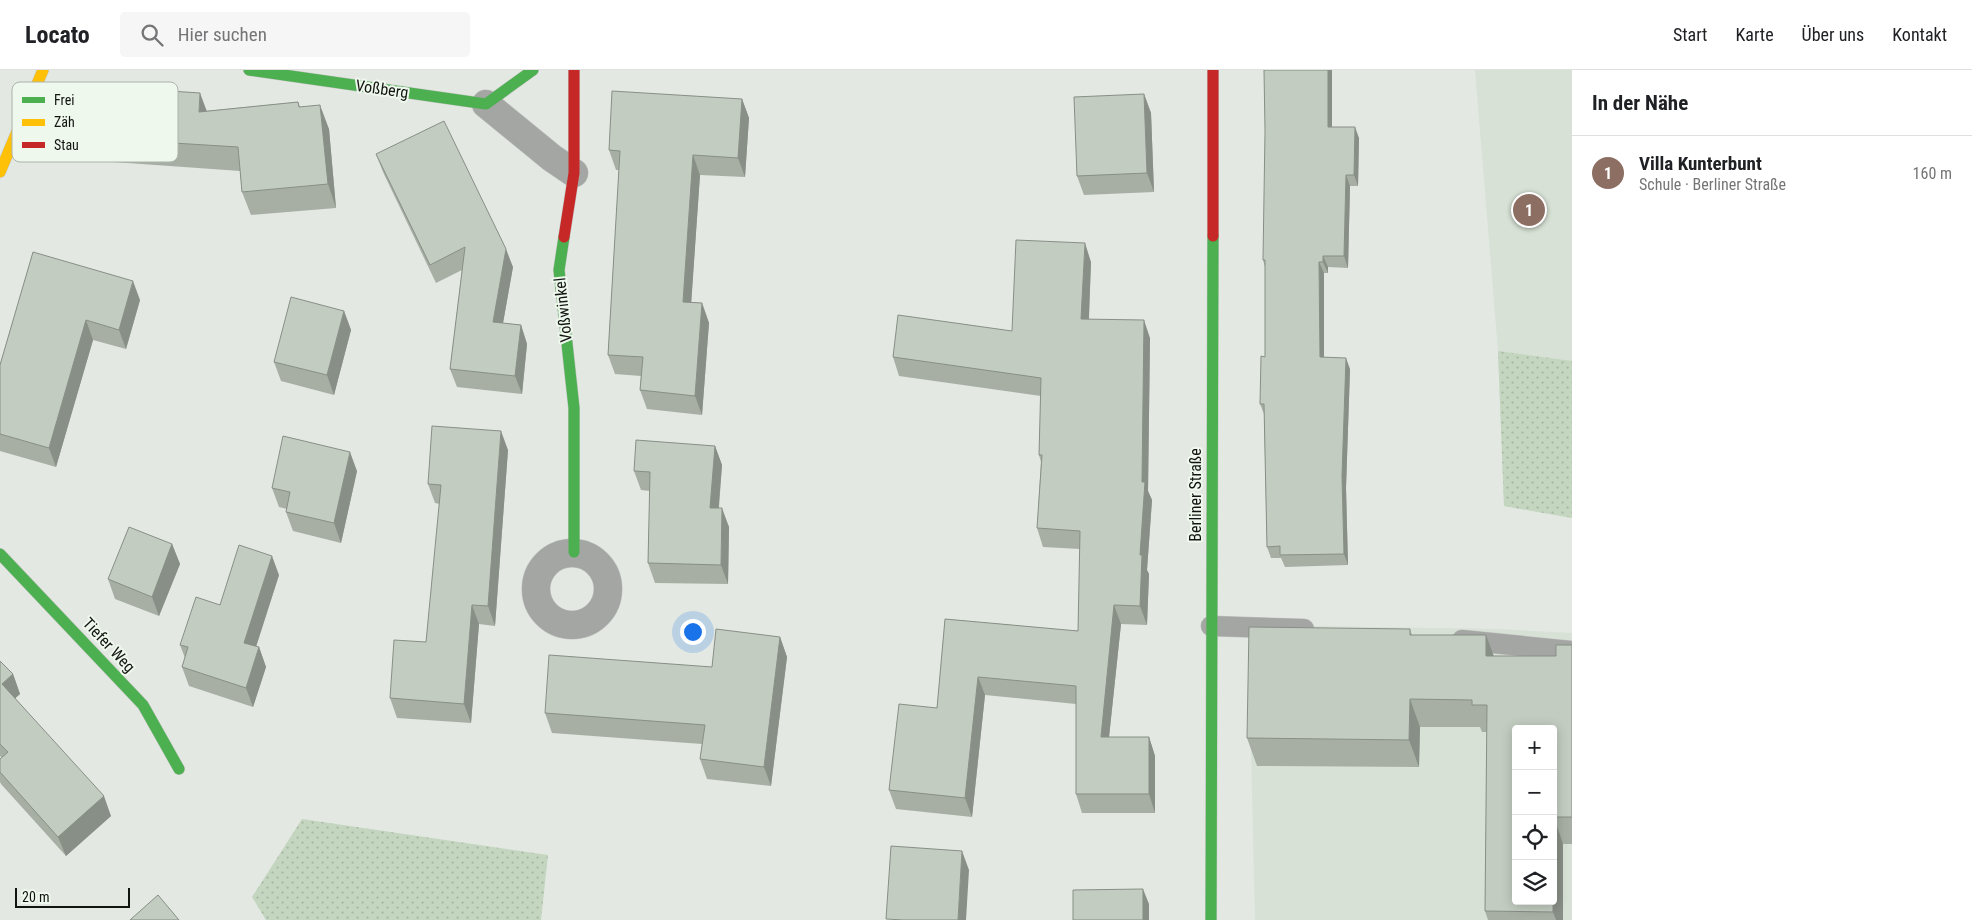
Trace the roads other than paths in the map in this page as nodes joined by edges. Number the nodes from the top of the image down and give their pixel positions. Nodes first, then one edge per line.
1 (43, 70) edge
2 (249, 70) edge
3 (533, 70) edge
4 (574, 70) edge
5 (1213, 70) edge
6 (38, 82) edge
7 (486, 104) junction
8 (12, 144) edge
9 (0, 172) edge
10 (574, 173) junction
11 (574, 552) dead end
12 (0, 554) edge
13 (1211, 626) junction
14 (1324, 629) edge
15 (1439, 638) edge
16 (1572, 651) edge
17 (179, 769) dead end
18 (1211, 920) edge

1 - 6 street
2 - 7 street, Voßberg
3 - 7 street
4 - 10 street, Voßwinkel
5 - 13 street, Berliner Straße
7 - 10 street
8 - 9 street
10 - 11 street, Voßwinkel
12 - 17 street, Tiefer Weg
13 - 14 lane
13 - 18 street, Berliner Straße
15 - 16 lane

